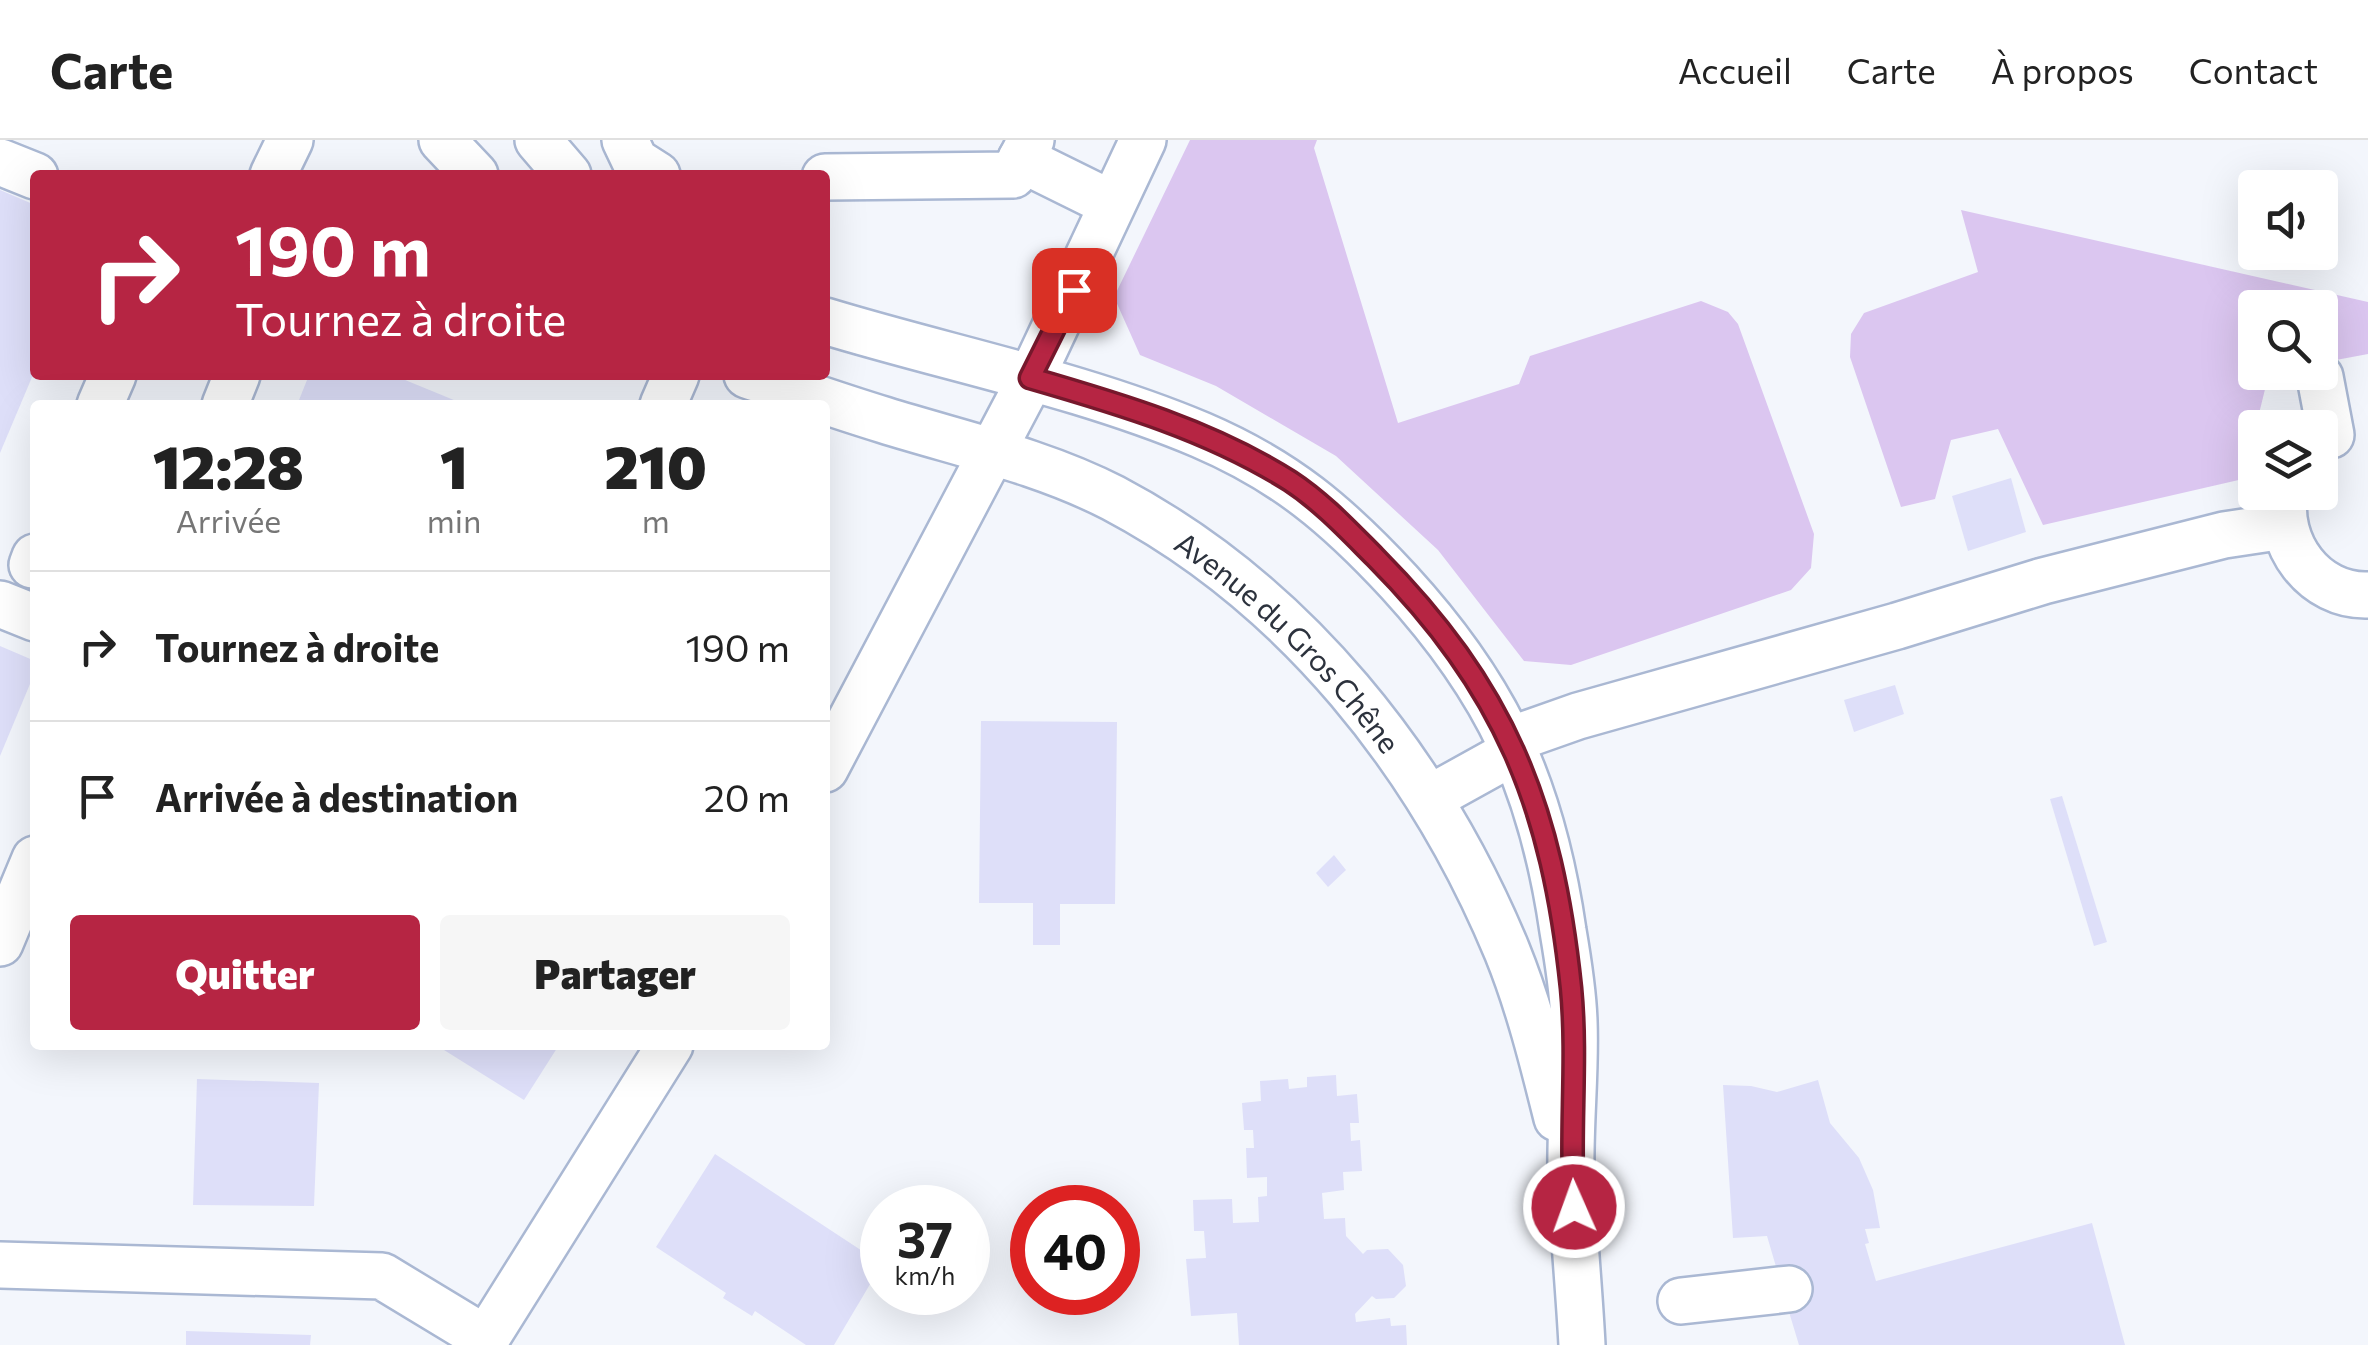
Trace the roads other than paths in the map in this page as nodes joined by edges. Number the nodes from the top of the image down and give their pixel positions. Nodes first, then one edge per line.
1 (290, 140) edge
2 (442, 140) edge
3 (538, 140) edge
4 (625, 140) edge
5 (1143, 140) edge
6 (1026, 150) edge
7 (0, 162) edge
8 (276, 170) edge
9 (470, 170) edge
10 (564, 170) edge
11 (650, 170) edge
12 (30, 174) edge
13 (830, 177) edge
14 (1112, 204) junction
15 (830, 322) edge
16 (1030, 378) junction
17 (763, 380) edge
18 (2325, 390) edge
19 (824, 400) edge
20 (830, 402) edge
21 (2340, 434) edge
22 (993, 452) junction
23 (2283, 510) edge
24 (2285, 510) edge
25 (2368, 595) edge
26 (0, 604) edge
27 (30, 616) edge
28 (1513, 746) junction
29 (830, 760) edge
30 (1430, 798) junction
31 (30, 870) edge
32 (0, 942) edge
33 (667, 1050) edge
34 (1572, 1172) junction
35 (0, 1265) edge
36 (1788, 1288) dead end
37 (1681, 1300) dead end
38 (484, 1342) edge
39 (1582, 1345) edge

1 - 8 street
2 - 9 street
3 - 10 street
4 - 11 street
5 - 14 street
6 - 13 street
6 - 14 street
7 - 12 street
14 - 16 street
15 - 16 street, Avenue du Gros Chêne
16 - 22 street
16 - 28 street, Avenue du Gros Chêne
17 - 19 street, Avenue du Gros Chêne
18 - 21 street
20 - 22 street, Avenue du Gros Chêne
22 - 29 street
22 - 30 street, Avenue du Gros Chêne
23 - 28 street
24 - 25 street
26 - 27 street
28 - 30 street
28 - 34 street, Avenue du Gros Chêne
30 - 34 street, Avenue du Gros Chêne
31 - 32 street
33 - 38 street
34 - 39 street, Avenue du Gros Chêne
35 - 38 street
36 - 37 street

